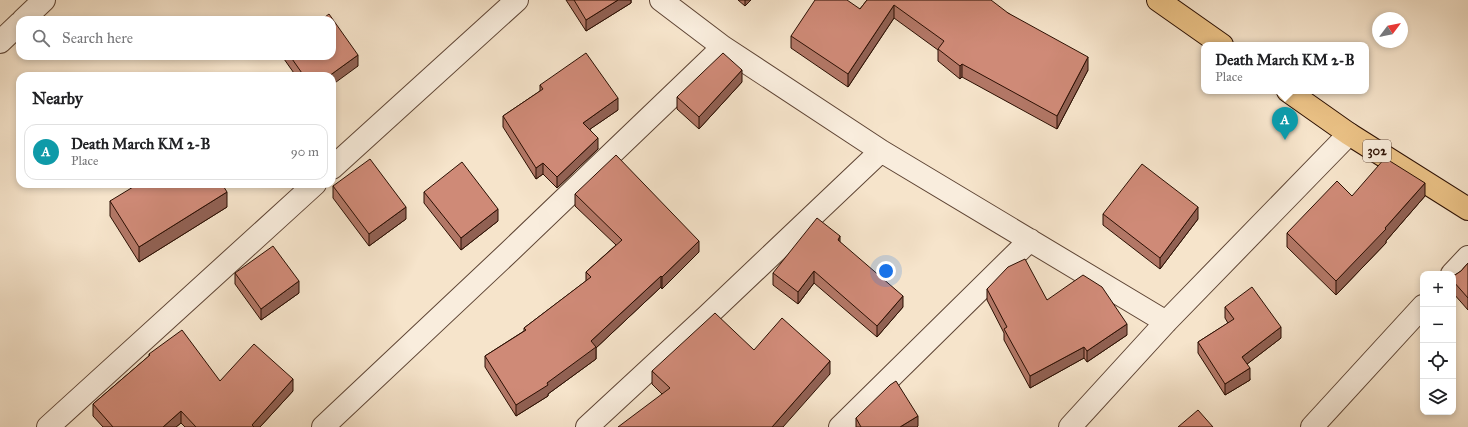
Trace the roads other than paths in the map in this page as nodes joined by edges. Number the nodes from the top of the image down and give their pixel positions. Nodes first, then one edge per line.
1 (44, 0) edge
2 (517, 0) edge
3 (661, 0) edge
4 (1158, 0) edge
5 (27, 16) edge
6 (16, 27) edge
7 (0, 42) edge
8 (1218, 42) edge
9 (723, 47) junction
10 (1292, 94) edge
11 (1349, 134) junction
12 (881, 151) junction
13 (336, 164) edge
14 (311, 188) edge
15 (1468, 209) edge
16 (1030, 240) junction
17 (1468, 257) edge
18 (1455, 271) edge
19 (1422, 307) edge
20 (1166, 322) junction
21 (48, 427) edge
22 (323, 427) edge
23 (587, 427) edge
24 (840, 427) edge
25 (1070, 427) edge
26 (1312, 427) edge

1 - 5 street
2 - 13 street
3 - 9 street
4 - 8 main road
6 - 7 street
9 - 12 street
9 - 22 street
10 - 11 main road, 302
11 - 15 main road, 302
11 - 20 street
12 - 16 street
12 - 23 street
14 - 21 street
16 - 20 street
16 - 24 street
17 - 18 street
19 - 26 street
20 - 25 street

